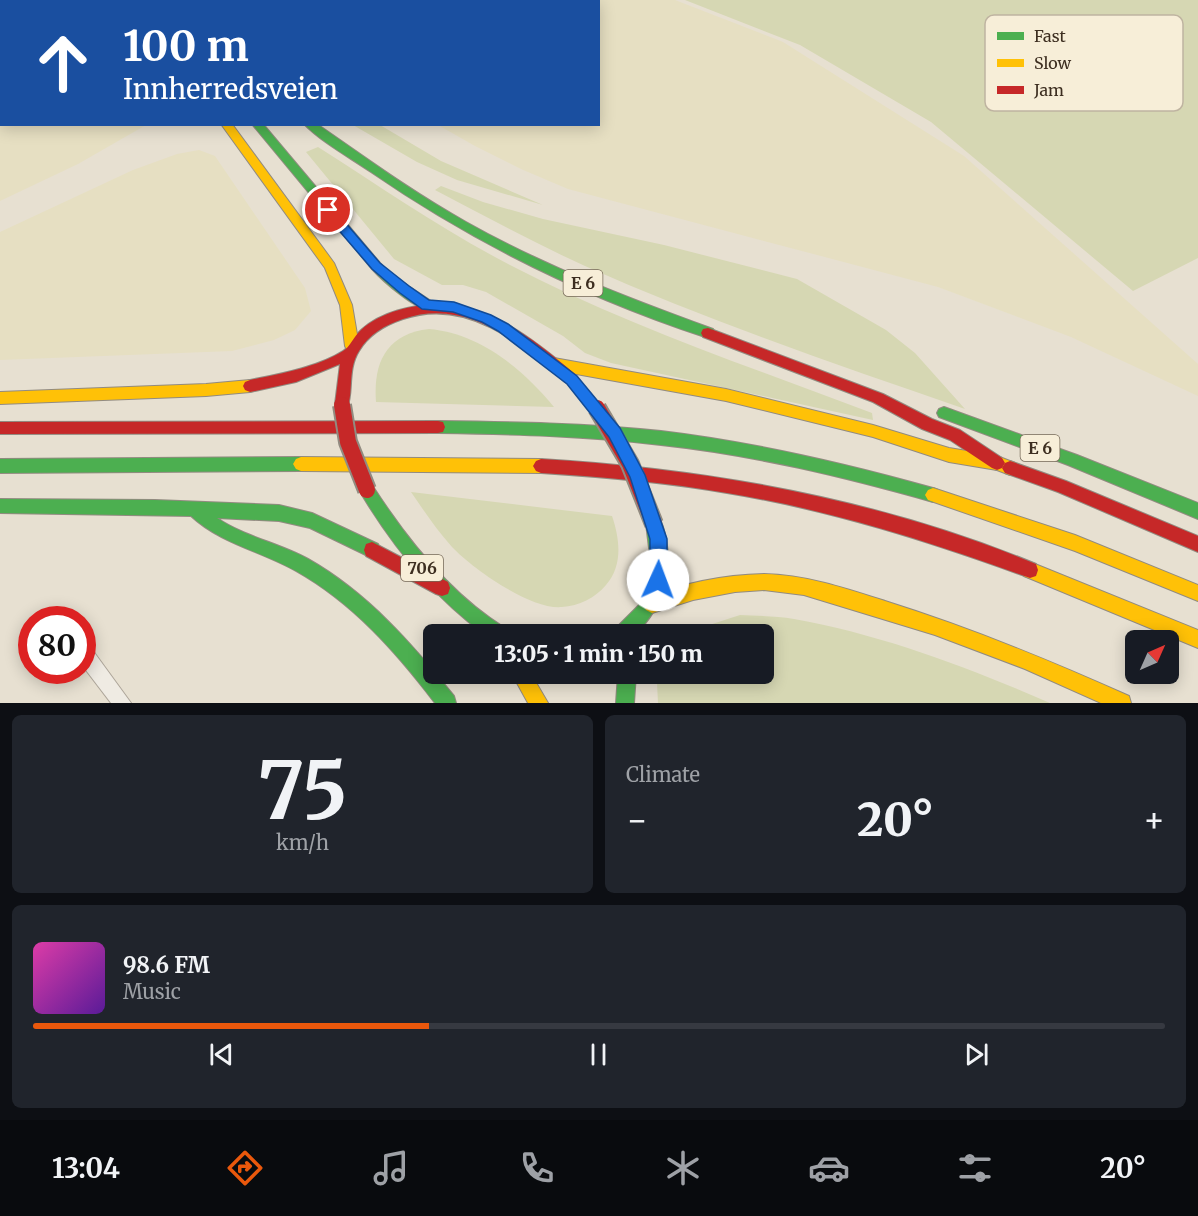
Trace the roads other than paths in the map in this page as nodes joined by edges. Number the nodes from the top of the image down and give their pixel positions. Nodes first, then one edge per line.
1 (227, 126) edge
2 (259, 126) edge
3 (312, 126) edge
4 (426, 305) junction
5 (349, 351) junction
6 (554, 364) junction
7 (578, 387) dead end
8 (0, 398) edge
9 (878, 398) junction
10 (593, 404) dead end
11 (0, 428) edge
12 (997, 463) junction
13 (0, 466) edge
14 (0, 506) edge
15 (193, 508) junction
16 (1198, 511) edge
17 (1198, 544) edge
18 (442, 588) junction
19 (1198, 593) edge
20 (651, 604) junction
21 (484, 624) edge
22 (639, 624) edge
23 (1198, 639) edge
24 (96, 669) edge
25 (527, 684) edge
26 (626, 684) edge
27 (122, 703) edge
28 (447, 703) edge
29 (539, 703) edge
30 (625, 703) edge
31 (1122, 703) edge

1 - 5 main road, 706
2 - 4 main road
3 - 9 main road, E 6
4 - 5 main road
4 - 6 main road
5 - 8 main road
5 - 18 main road, 706, bridge
6 - 7 main road
6 - 12 main road, E 6
9 - 12 main road, E 6
9 - 16 main road, E 6
10 - 20 main road, bridge
11 - 19 main road
12 - 17 main road, E 6
13 - 23 main road
14 - 15 main road
15 - 18 main road
15 - 28 main road
18 - 21 main road, 706
20 - 22 main road
20 - 31 main road
24 - 27 lane
25 - 29 main road
26 - 30 main road

